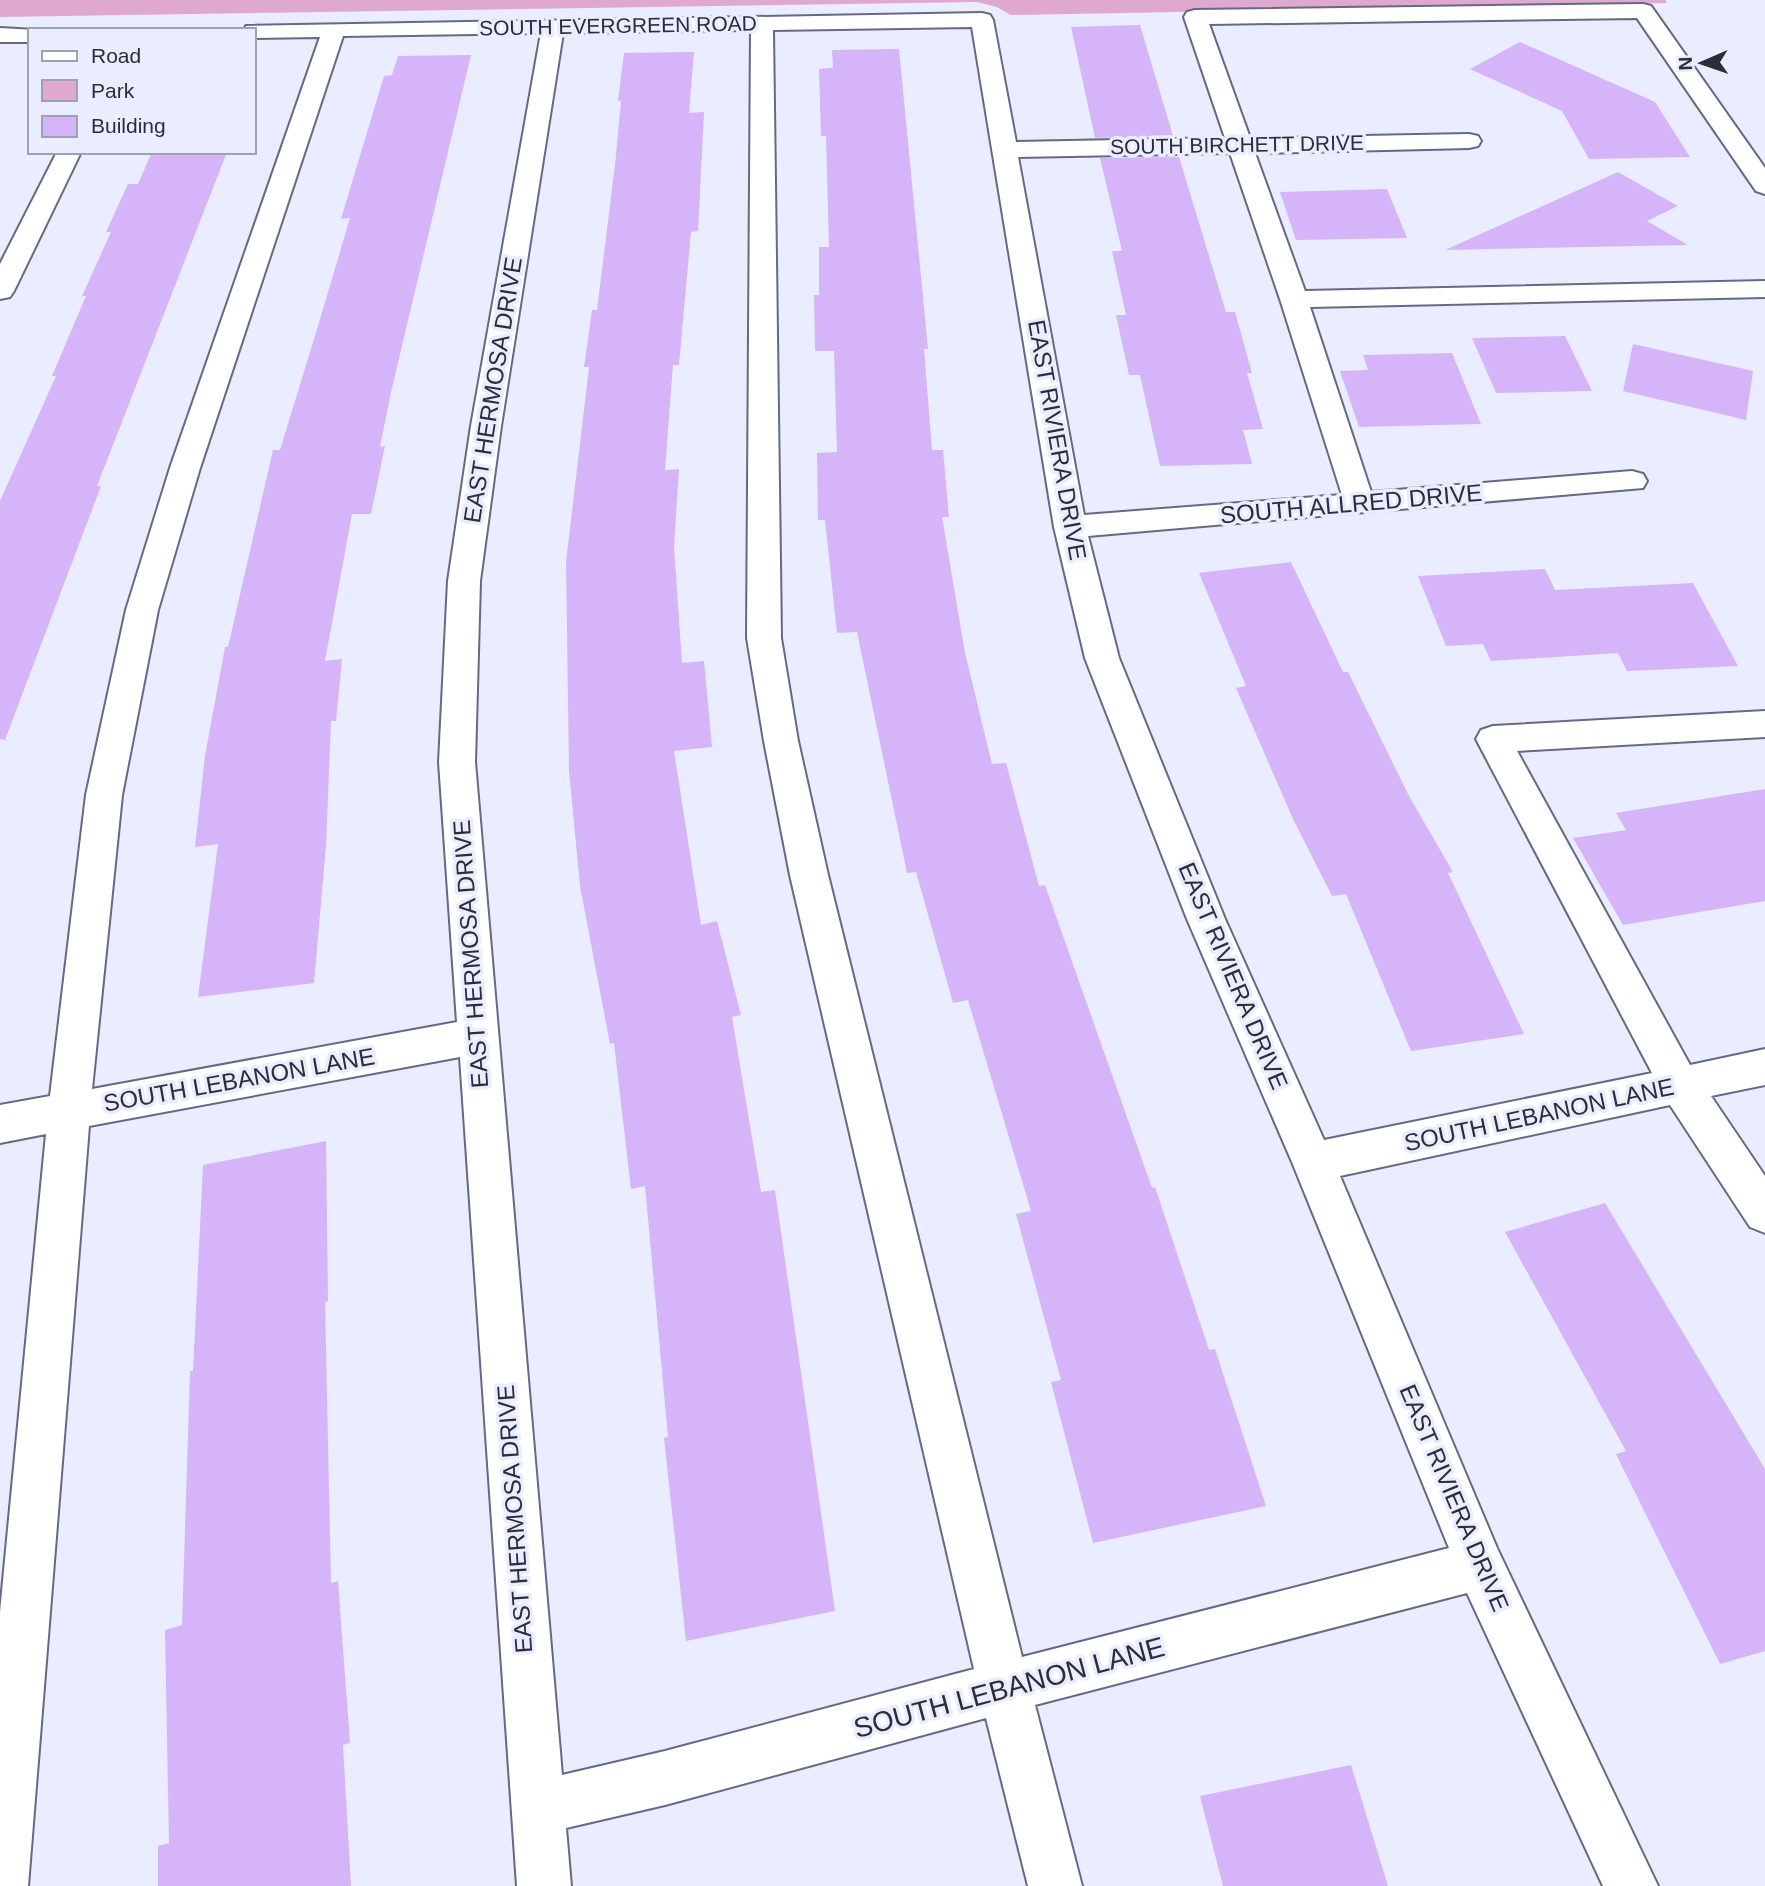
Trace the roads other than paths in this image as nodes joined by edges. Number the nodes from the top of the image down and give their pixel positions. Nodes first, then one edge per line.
1 (982, 20) joint
2 (762, 23) junction
3 (554, 27) junction
4 (334, 30) junction
5 (256, 31) edge
6 (0, 35) edge
7 (28, 35) edge
8 (1469, 141) dead end
9 (1241, 145) junction
10 (1006, 149) junction
11 (68, 154) edge
12 (1765, 186) edge
13 (1765, 289) edge
14 (0, 291) edge
15 (1294, 299) junction
16 (1632, 481) dead end
17 (1360, 503) junction
18 (1070, 527) junction
19 (1765, 724) edge
20 (478, 1036) junction
21 (1765, 1068) edge
22 (1680, 1085) junction
23 (69, 1111) junction
24 (0, 1124) edge
25 (1314, 1162) junction
26 (1765, 1213) edge
27 (1480, 1565) junction
28 (1004, 1687) junction
29 (537, 1808) junction
30 (1, 1886) edge
31 (544, 1886) edge
32 (1055, 1886) edge
33 (1631, 1886) edge

1 - 2 street, SOUTH EVERGREEN ROAD
1 - 10 street, EAST RIVIERA DRIVE
2 - 3 street, SOUTH EVERGREEN ROAD
2 - 28 street
3 - 4 street, SOUTH EVERGREEN ROAD
3 - 20 street, EAST HERMOSA DRIVE
4 - 5 street, SOUTH EVERGREEN ROAD
4 - 23 street
6 - 7 street
8 - 9 street, SOUTH BIRCHETT DRIVE
9 - 10 street, SOUTH BIRCHETT DRIVE
9 - 12 street
9 - 15 street
10 - 18 street, EAST RIVIERA DRIVE
11 - 14 street
13 - 15 street
15 - 17 street
16 - 17 street, SOUTH ALLRED DRIVE
17 - 18 street, SOUTH ALLRED DRIVE
18 - 25 street, EAST RIVIERA DRIVE
19 - 22 street
20 - 23 street, SOUTH LEBANON LANE
20 - 29 street, EAST HERMOSA DRIVE
21 - 22 street, SOUTH LEBANON LANE
22 - 25 street, SOUTH LEBANON LANE
22 - 26 street
23 - 24 street, SOUTH LEBANON LANE
23 - 30 street
25 - 27 street, EAST RIVIERA DRIVE
27 - 28 street, SOUTH LEBANON LANE
27 - 33 street, EAST RIVIERA DRIVE
28 - 29 street, SOUTH LEBANON LANE
28 - 32 street
29 - 31 street, EAST HERMOSA DRIVE

